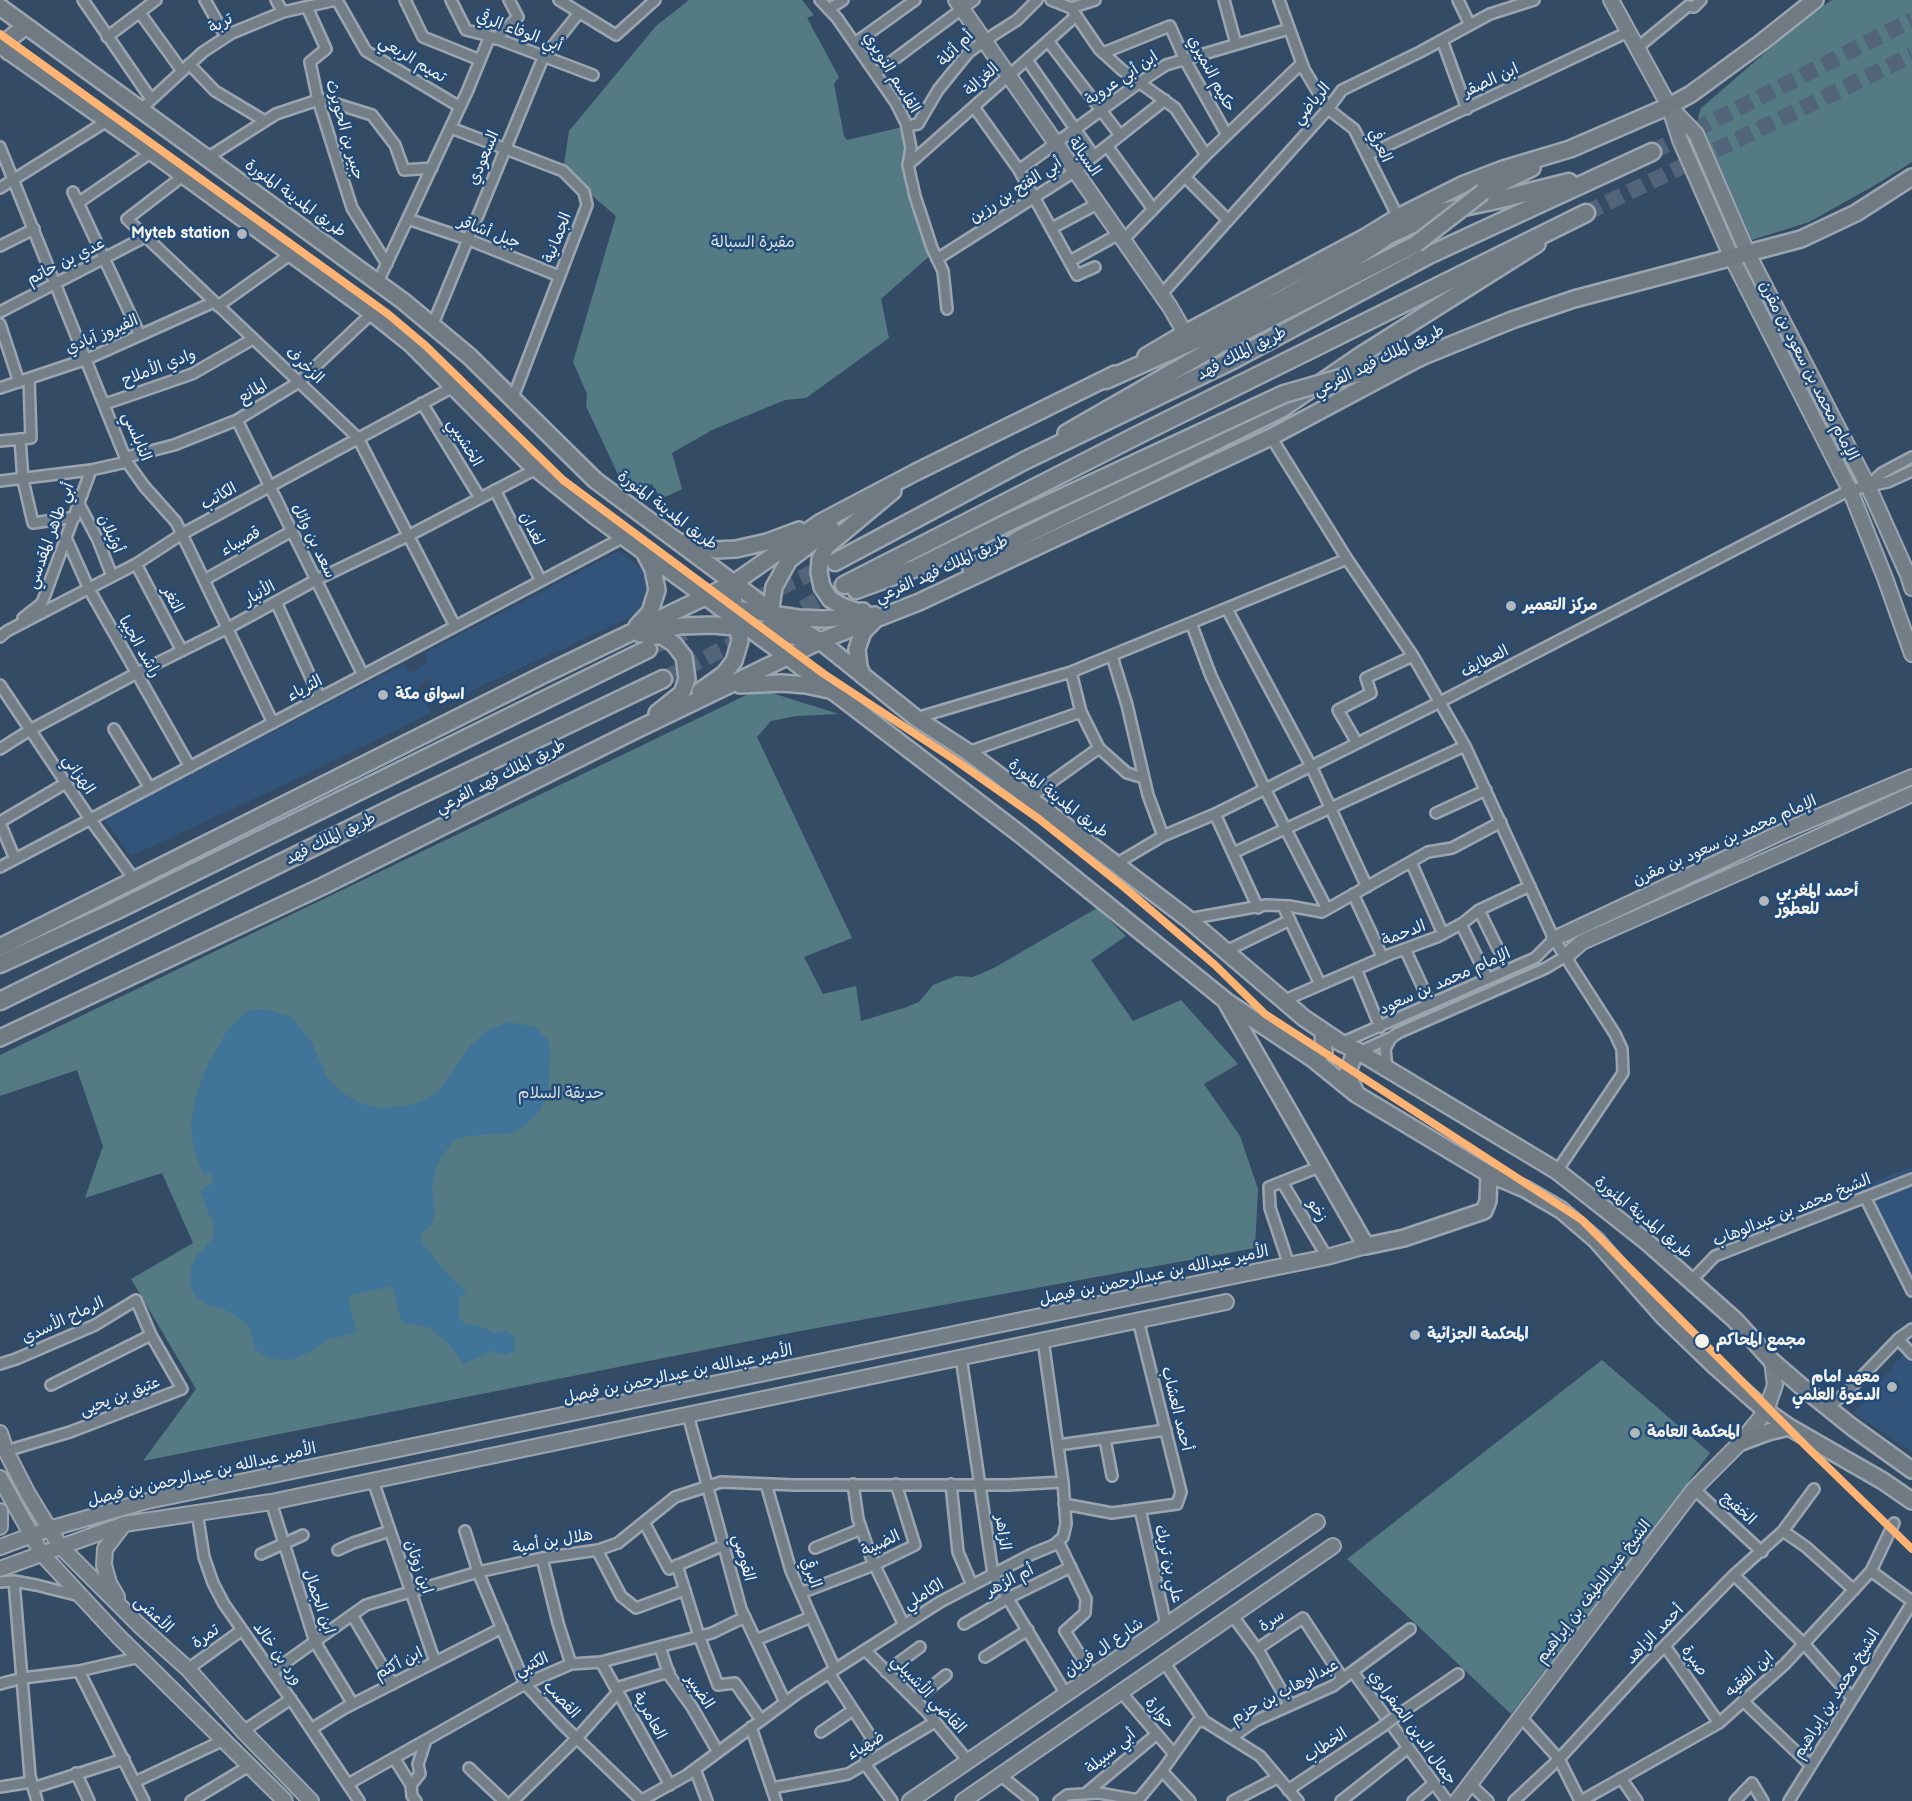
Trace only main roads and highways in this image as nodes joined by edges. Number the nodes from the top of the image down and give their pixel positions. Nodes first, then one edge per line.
1 (1815, 0) edge
2 (1613, 1) edge
3 (959, 4) edge
4 (0, 7) edge
5 (26, 26) junction
6 (5, 49) edge
7 (1669, 106) junction
8 (1570, 149) junction
9 (1912, 177) edge
10 (1586, 213) joint
11 (1748, 254) junction
12 (1732, 258) junction
13 (1185, 333) junction
14 (1421, 357) junction
15 (1106, 380) junction
16 (1024, 461) junction
17 (916, 472) junction
18 (821, 522) junction
19 (671, 537) junction
20 (645, 553) junction
21 (835, 562) tunnel mouth
22 (734, 583) junction
23 (1912, 588) edge
24 (704, 597) junction
25 (919, 602) junction
26 (773, 614) junction
27 (876, 619) junction
28 (739, 621) junction
29 (632, 631) junction
30 (773, 632) junction
31 (820, 641) junction
32 (648, 648) tunnel mouth
33 (596, 649) junction
34 (1912, 654) edge
35 (789, 657) junction
36 (863, 676) junction
37 (663, 679) tunnel mouth
38 (728, 686) junction
39 (833, 691) junction
40 (636, 730) junction
41 (1912, 777) edge
42 (1912, 794) edge
43 (1554, 939) road end
44 (0, 947) edge
45 (1566, 956) road end
46 (0, 964) edge
47 (1225, 1000) junction
48 (0, 1001) edge
49 (1323, 1031) junction
50 (0, 1040) edge
51 (1358, 1051) junction
52 (1313, 1059) junction
53 (1356, 1094) junction
54 (1489, 1174) junction
55 (1366, 1246) junction
56 (1226, 1302) dead end
57 (1772, 1361) junction
58 (1766, 1411) junction
59 (1789, 1427) junction
60 (0, 1432) edge
61 (1741, 1442) junction
62 (1912, 1470) edge
63 (0, 1482) edge
64 (1912, 1501) edge
65 (0, 1511) edge
66 (1317, 1522) dead end
67 (124, 1524) junction
68 (0, 1527) edge
69 (49, 1529) junction
70 (31, 1536) junction
71 (60, 1546) junction
72 (1333, 1546) dead end
73 (0, 1547) edge
74 (42, 1554) junction
75 (0, 1569) edge
76 (139, 1625) junction
77 (285, 1801) edge
78 (311, 1801) edge
79 (910, 1801) edge
80 (963, 1801) edge
81 (1457, 1801) edge

1 - 7 main road
2 - 7 main road, الإمام محمد بن سعود بن مقرن
3 - 13 main road, السبالة
4 - 5 main road, طريق المدينة المنورة
5 - 6 main road
5 - 19 main road, طريق المدينة المنورة
6 - 20 main road
7 - 8 main road
7 - 11 main road, الإمام محمد بن سعود بن مقرن
7 - 12 main road, الإمام محمد بن سعود بن مقرن
8 - 13 main road
8 - 16 main road, bridge
9 - 11 main road, طريق الملك فهد الفرعي
10 - 14 highway, طريق الملك فهد, bridge
10 - 25 main road
11 - 12 main road, طريق الملك فهد الفرعي
11 - 23 main road, الإمام محمد بن سعود بن مقرن
12 - 14 main road, طريق الملك فهد الفرعي
12 - 34 main road, الإمام محمد بن سعود بن مقرن
13 - 15 main road
14 - 25 main road, طريق الملك فهد الفرعي
15 - 16 highway, طريق الملك فهد
15 - 17 main road
16 - 21 highway, طريق الملك فهد
17 - 18 main road
17 - 25 main road
17 - 26 main road
18 - 19 main road
18 - 22 main road
19 - 22 main road, طريق المدينة المنورة
20 - 24 main road
20 - 29 main road
22 - 24 main road
22 - 26 main road, طريق المدينة المنورة
22 - 28 main road
24 - 28 main road
24 - 29 main road
25 - 26 main road
25 - 27 main road, طريق الملك فهد الفرعي
26 - 28 main road
26 - 30 main road
26 - 31 main road, طريق المدينة المنورة
27 - 31 main road, طريق الملك فهد الفرعي
27 - 36 main road
28 - 30 main road
28 - 33 main road
28 - 35 main road
28 - 40 main road
29 - 33 main road
30 - 31 main road
30 - 35 main road
31 - 35 main road, طريق الملك فهد الفرعي
31 - 36 main road, طريق المدينة المنورة
32 - 46 highway, طريق الملك فهد
33 - 40 main road
33 - 44 main road
35 - 38 main road, طريق الملك فهد الفرعي
35 - 39 main road
36 - 49 main road, طريق المدينة المنورة
37 - 48 highway, طريق الملك فهد
38 - 39 main road
38 - 40 main road, طريق الملك فهد الفرعي
39 - 47 main road
40 - 50 main road, طريق الملك فهد الفرعي
41 - 43 main road, الإمام محمد بن سعود بن مقرن
42 - 45 main road, الإمام محمد بن سعود بن مقرن
47 - 52 main road
47 - 55 main road
49 - 51 main road, طريق المدينة المنورة
49 - 52 main road
51 - 53 main road
51 - 57 main road, طريق المدينة المنورة
52 - 53 main road
53 - 54 main road
54 - 55 main road
54 - 58 main road
55 - 69 main road, الأمير عبدالله بن عبدالرحمن بن فيصل
56 - 67 main road, الأمير عبدالله بن عبدالرحمن بن فيصل
57 - 58 main road
57 - 62 main road, طريق المدينة المنورة
58 - 59 main road
58 - 61 main road, الشيخ عبداللطيف بن إبراهيم
59 - 61 main road
59 - 64 main road
60 - 69 main road, الأعشى
61 - 81 main road, الشيخ عبداللطيف بن إبراهيم
63 - 70 main road
65 - 68 main road
66 - 79 main road, شارع ال فريان
67 - 71 main road, الأمير عبدالله بن عبدالرحمن بن فيصل
67 - 76 main road
69 - 70 main road, الأمير عبدالله بن عبدالرحمن بن فيصل
69 - 71 main road, الأعشى
70 - 73 main road, الأمير عبدالله بن عبدالرحمن بن فيصل
70 - 74 main road
71 - 74 main road, الأمير عبدالله بن عبدالرحمن بن فيصل
71 - 76 main road, الأعشى
72 - 80 main road
74 - 75 main road, الأمير عبدالله بن عبدالرحمن بن فيصل
74 - 77 main road
76 - 78 main road, الأعشى

